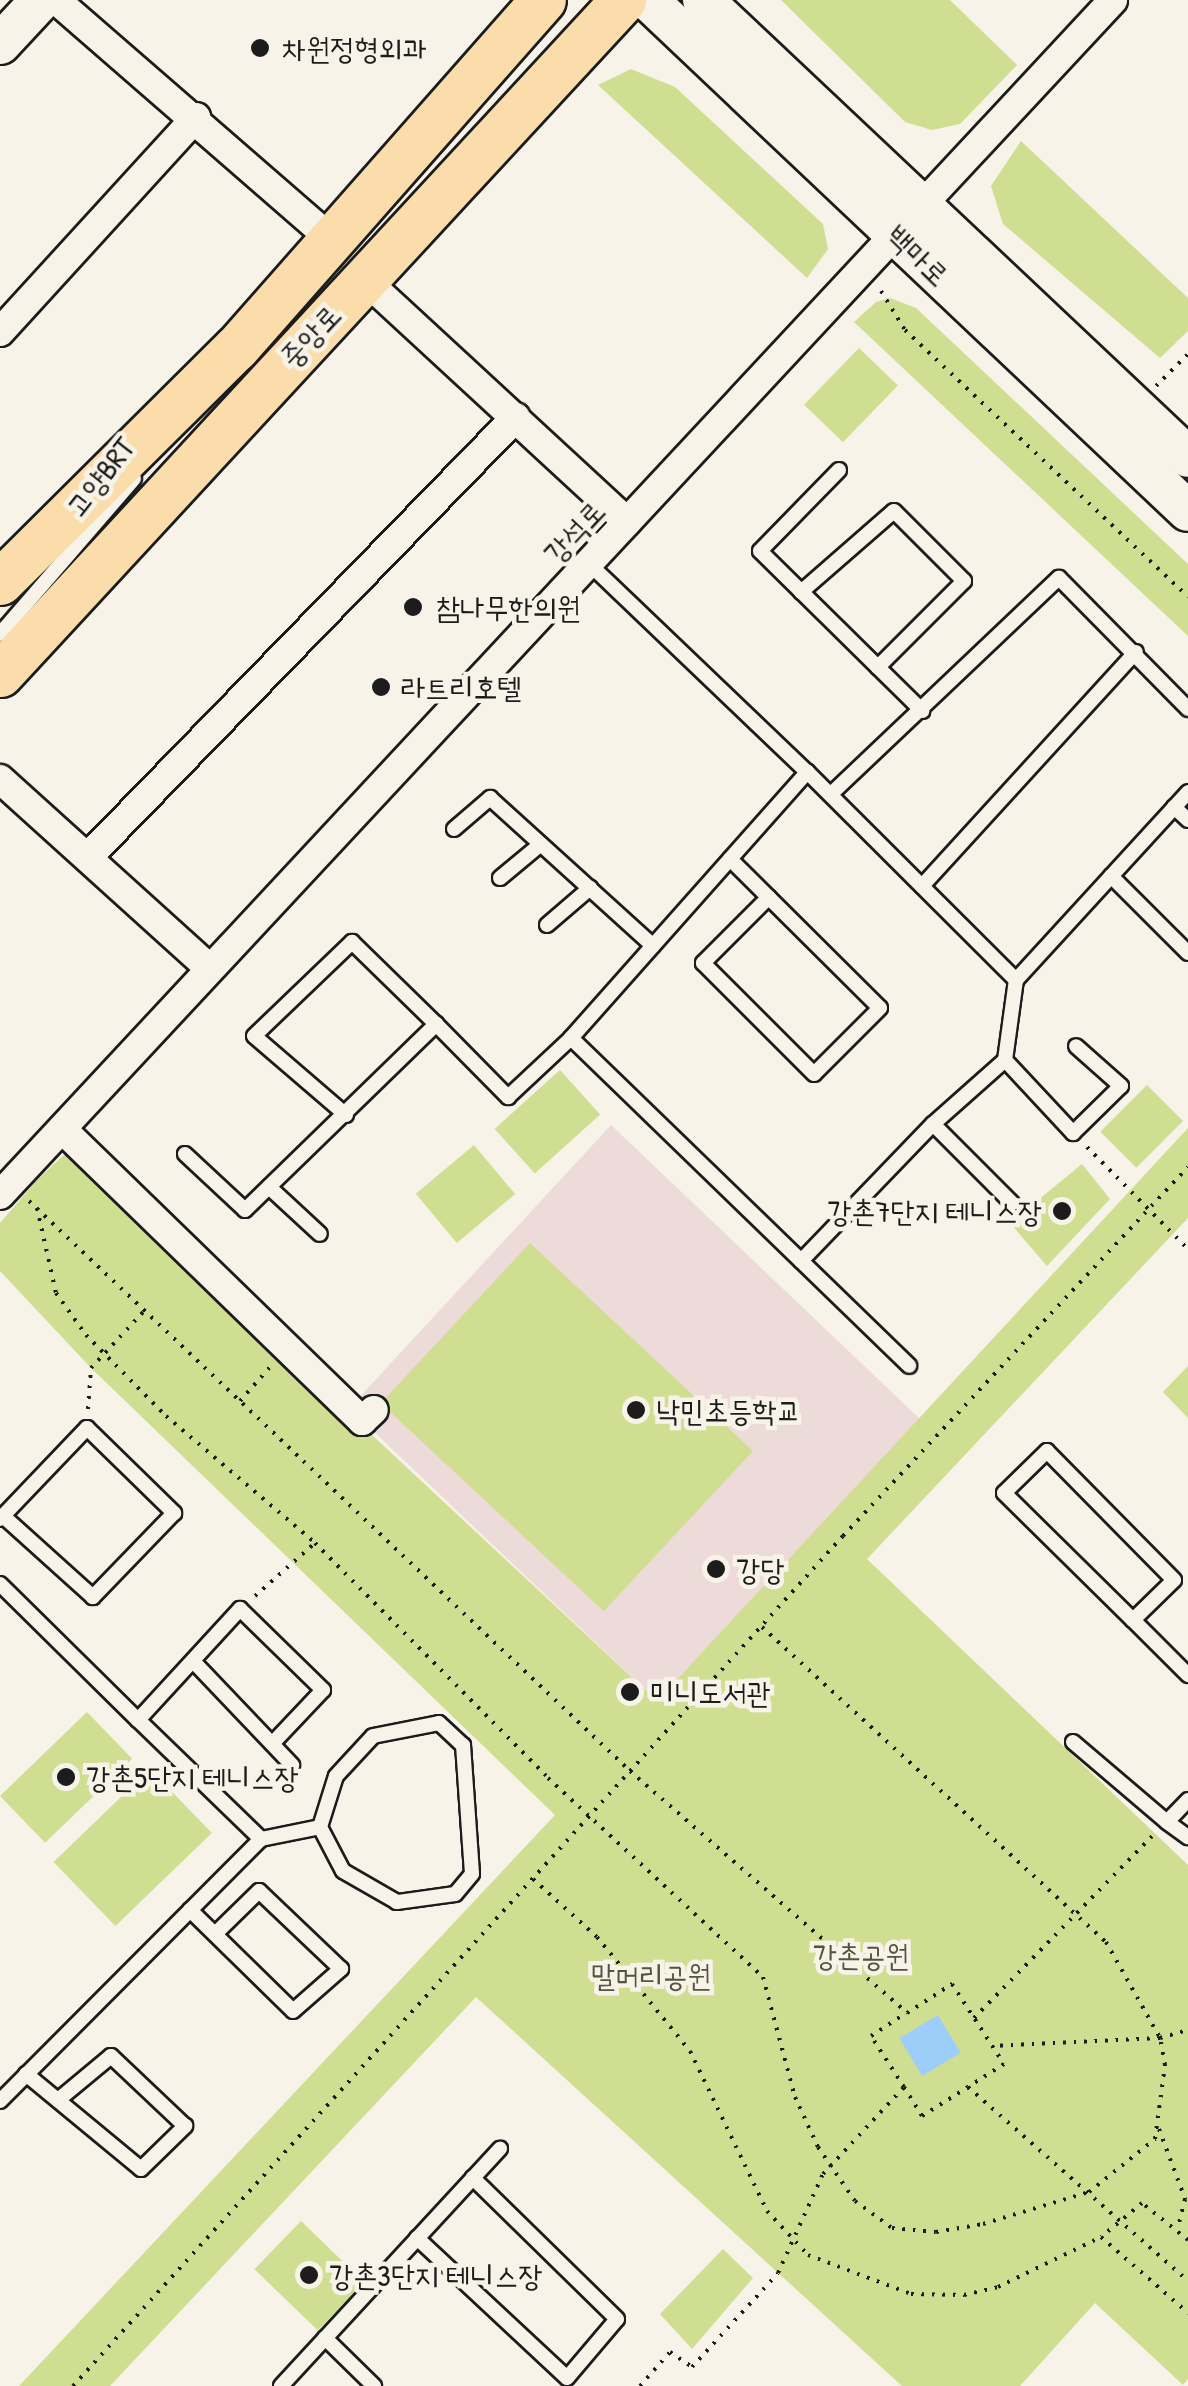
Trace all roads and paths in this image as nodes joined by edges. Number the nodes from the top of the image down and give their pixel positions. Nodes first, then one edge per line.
1 (543, 0) edge
2 (623, 0) edge
3 (648, 0) edge
4 (703, 0) edge
5 (1112, 0) edge
6 (27, 12) edge
7 (196, 116) junction
8 (910, 223) junction
9 (332, 240) junction
10 (364, 279) junction
11 (881, 291) dead end
12 (0, 332) edge
13 (236, 348) junction
14 (1188, 354) edge
15 (1153, 390) dead end
16 (516, 417) junction
17 (1188, 457) edge
18 (840, 470) dead end
19 (1188, 511) edge
20 (627, 522) junction
21 (589, 564) junction
22 (0, 582) edge
23 (801, 592) junction
24 (1188, 597) edge
25 (0, 634) edge
26 (1136, 652) junction
27 (878, 667) junction
28 (0, 674) edge
29 (1188, 708) edge
30 (922, 710) junction
31 (808, 772) junction
32 (0, 779) edge
33 (1188, 792) edge
34 (831, 794) junction
35 (1174, 807) junction
36 (1188, 820) edge
37 (454, 830) dead end
38 (541, 844) junction
39 (89, 856) junction
40 (730, 859) junction
41 (1111, 876) junction
42 (500, 878) dead end
43 (922, 886) junction
44 (590, 888) junction
45 (769, 897) junction
46 (547, 925) dead end
47 (653, 946) junction
48 (1188, 953) edge
49 (210, 969) junction
50 (1016, 980) junction
51 (436, 1024) junction
52 (571, 1038) junction
53 (1076, 1046) dead end
54 (1005, 1060) junction
55 (346, 1115) junction
56 (933, 1124) junction
57 (62, 1129) junction
58 (1073, 1133) junction
59 (185, 1154) dead end
60 (1188, 1167) edge
61 (269, 1187) junction
62 (12, 1195) edge
63 (1012, 1203) dead end
64 (37, 1208) junction
65 (1148, 1210) junction
66 (320, 1234) dead end
67 (1188, 1249) edge
68 (802, 1261) junction
69 (145, 1310) junction
70 (287, 1347) junction
71 (106, 1353) junction
72 (910, 1366) dead end
73 (240, 1401) junction
74 (374, 1410) dead end
75 (87, 1428) junction
76 (2, 1517) edge
77 (316, 1543) junction
78 (0, 1584) edge
79 (240, 1610) junction
80 (1133, 1620) junction
81 (762, 1626) junction
82 (193, 1661) junction
83 (1188, 1674) edge
84 (138, 1720) junction
85 (1073, 1742) dead end
86 (272, 1744) junction
87 (292, 1765) dead end
88 (630, 1771) junction
89 (1188, 1800) edge
90 (588, 1816) junction
91 (1167, 1822) junction
92 (320, 1827) junction
93 (1188, 1837) edge
94 (261, 1839) junction
95 (532, 1878) junction
96 (190, 1910) junction
97 (1076, 1913) junction
98 (216, 1933) junction
99 (907, 2013) junction
100 (974, 2018) junction
101 (1188, 2030) edge
102 (1160, 2038) junction
103 (992, 2046) junction
104 (26, 2074) junction
105 (904, 2087) junction
106 (968, 2087) junction
107 (0, 2100) edge
108 (58, 2100) junction
109 (1159, 2130) junction
110 (500, 2148) dead end
111 (831, 2166) junction
112 (473, 2178) junction
113 (1089, 2192) junction
114 (1120, 2220) junction
115 (1177, 2231) junction
116 (1101, 2237) junction
117 (417, 2238) junction
118 (1188, 2240) edge
119 (796, 2244) junction
120 (1188, 2281) edge
121 (1188, 2313) edge
122 (325, 2338) junction
123 (73, 2386) edge
124 (281, 2386) edge
125 (374, 2386) edge
126 (640, 2386) edge

1 - 9 main road, 중앙로
2 - 10 main road, 중앙로
3 - 8 main road, 백마로
4 - 8 main road, 백마로
5 - 8 street, 강석로
6 - 7 street
7 - 9 street
7 - 12 street
8 - 17 main road, 백마로
8 - 19 main road, 백마로
8 - 20 street, 강석로
9 - 13 main road, 중앙로
10 - 16 street
10 - 28 main road, 중앙로
11 - 24 path
13 - 22 main road, 중앙로
13 - 25 lane, 고양BRT
14 - 15 path
16 - 20 street
16 - 39 street
18 - 23 lane
20 - 21 street, 강석로
21 - 31 lane
21 - 49 street, 강석로
23 - 27 lane
23 - 27 lane
26 - 29 lane
26 - 30 lane
26 - 43 lane
27 - 30 lane
30 - 34 lane
31 - 34 lane
31 - 40 lane
32 - 39 street
33 - 35 lane
34 - 43 lane
35 - 36 lane
35 - 41 lane
37 - 38 lane
38 - 42 lane
38 - 44 lane
39 - 49 street
40 - 45 lane
40 - 47 lane
41 - 48 lane
41 - 50 lane
43 - 50 lane
44 - 46 lane
44 - 47 lane
45 - 45 lane
47 - 52 lane
49 - 57 street, 강석로
50 - 54 lane
51 - 52 lane
51 - 55 lane
51 - 55 lane
52 - 68 lane
53 - 58 lane
54 - 56 lane
54 - 58 lane
55 - 61 lane
56 - 63 lane
56 - 68 lane
57 - 62 street, 강석로
57 - 70 street
58 - 65 path
59 - 61 lane
60 - 65 path
61 - 66 lane
62 - 64 path
64 - 69 path
64 - 71 path
65 - 67 path
65 - 81 path
68 - 72 lane
69 - 71 path
69 - 73 path
70 - 73 path
70 - 74 street
71 - 75 path
71 - 77 path
73 - 88 path
75 - 76 lane
75 - 76 lane
77 - 79 path
77 - 90 path
78 - 84 lane
79 - 82 lane
79 - 86 lane
80 - 80 lane
80 - 83 lane
81 - 88 path
81 - 97 path
82 - 84 lane
82 - 86 lane
84 - 94 lane
85 - 91 lane
86 - 87 lane
88 - 90 path
88 - 99 path
89 - 91 lane
90 - 95 path
90 - 111 path
91 - 93 lane
91 - 97 path
92 - 92 lane
92 - 94 lane
94 - 96 lane
95 - 119 path
95 - 123 path
96 - 98 lane
96 - 104 lane
97 - 100 path
97 - 102 path
98 - 98 lane
99 - 100 path
99 - 105 path
100 - 103 path
101 - 102 path
102 - 103 path
102 - 109 path
103 - 106 path
104 - 107 lane
104 - 108 lane
105 - 106 path
105 - 111 path
106 - 113 path
108 - 108 lane
109 - 113 path
109 - 115 path
110 - 112 lane
111 - 113 path
111 - 119 path
112 - 117 lane
112 - 117 lane
113 - 114 path
114 - 115 path
114 - 116 path
114 - 120 path
115 - 118 path
116 - 119 path
116 - 121 path
117 - 122 lane
119 - 126 path
122 - 124 lane
122 - 125 lane

